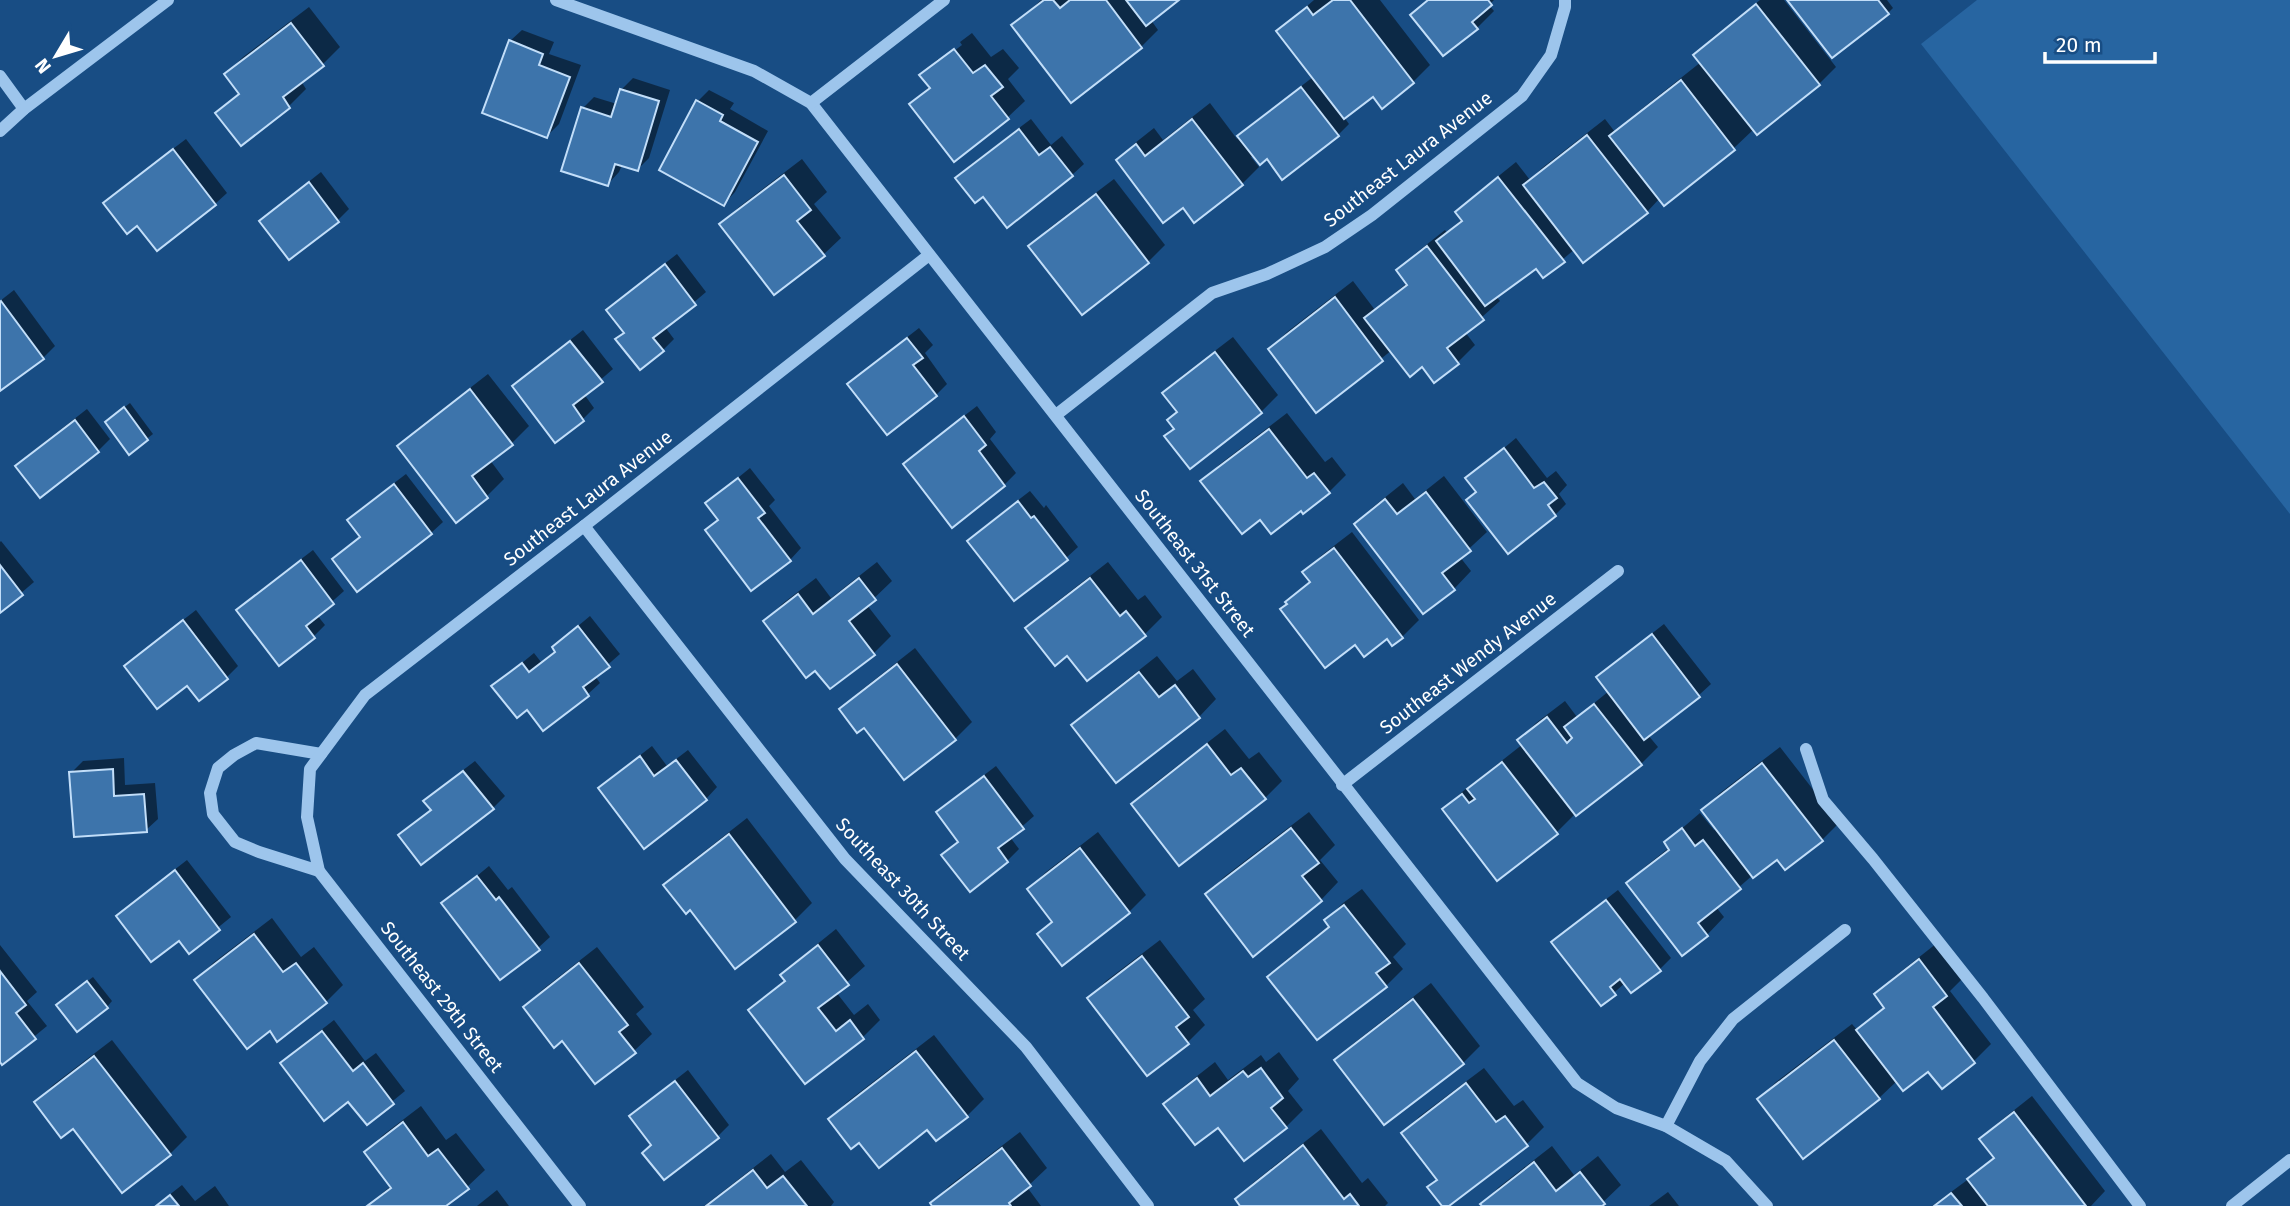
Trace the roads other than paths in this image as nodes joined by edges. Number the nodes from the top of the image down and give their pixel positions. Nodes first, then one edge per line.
1 (168, 0) edge
2 (556, 0) edge
3 (944, 0) edge
4 (1565, 3) edge
5 (0, 76) edge
6 (811, 103) junction
7 (24, 109) junction
8 (0, 131) edge
9 (929, 255) junction
10 (1056, 415) junction
11 (584, 526) junction
12 (1618, 572) dead end
13 (1806, 749) dead end
14 (321, 754) junction
15 (1342, 785) junction
16 (308, 798) joint
17 (319, 871) junction
18 (1846, 930) dead end
19 (1666, 1126) junction
20 (2290, 1160) edge
21 (580, 1206) edge
22 (1148, 1206) edge
23 (1767, 1206) edge
24 (2140, 1206) edge
25 (2232, 1206) edge

1 - 7 street
2 - 6 street, Southeast 31st Street
3 - 6 street
4 - 10 street, Southeast Laura Avenue
5 - 7 street
6 - 9 street, Southeast 31st Street
7 - 8 street
9 - 10 street, Southeast 31st Street
9 - 11 street, Southeast Laura Avenue
10 - 15 street, Southeast 31st Street
11 - 14 street, Southeast Laura Avenue
11 - 22 street, Southeast 30th Street
12 - 15 street, Southeast Wendy Avenue
13 - 24 street
14 - 16 street, Southeast Laura Avenue
14 - 17 street
15 - 19 street, Southeast 31st Street
16 - 17 street, Southeast 29th Street
17 - 21 street, Southeast 29th Street
18 - 19 street
19 - 23 street, Southeast 31st Street
20 - 25 street

